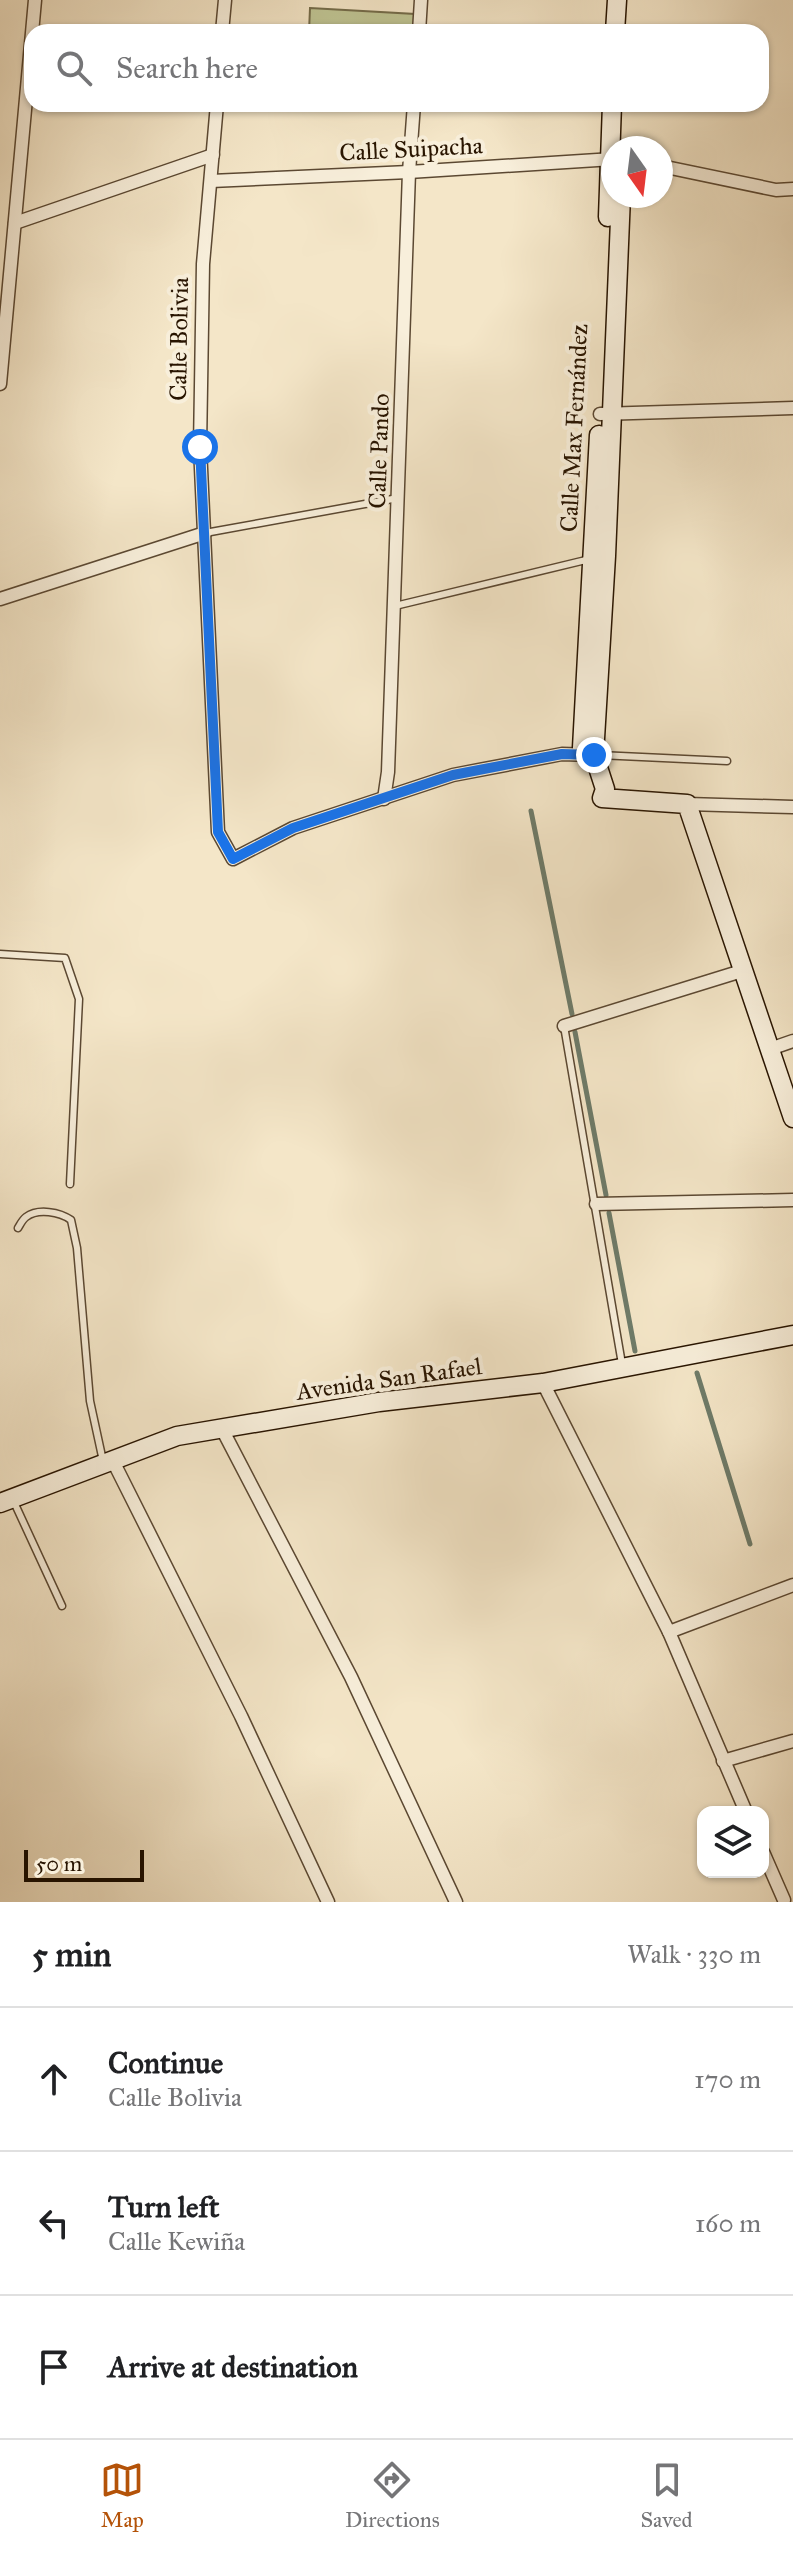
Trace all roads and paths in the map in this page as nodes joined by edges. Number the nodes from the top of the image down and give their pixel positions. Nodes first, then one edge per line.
1 (35, 0) edge
2 (225, 0) edge
3 (421, 0) edge
4 (617, 0) edge
5 (629, 0) edge
6 (33, 24) edge
7 (223, 24) edge
8 (420, 24) edge
9 (616, 24) edge
10 (628, 24) edge
11 (25, 112) edge
12 (216, 112) edge
13 (413, 112) edge
14 (612, 112) edge
15 (623, 112) edge
16 (614, 136) edge
17 (619, 136) edge
18 (213, 155) junction
19 (601, 157) edge
20 (673, 169) edge
21 (409, 172) junction
22 (211, 181) junction
23 (793, 189) edge
24 (613, 208) edge
25 (620, 208) edge
26 (15, 223) junction
27 (0, 384) edge
28 (793, 408) edge
29 (606, 414) junction
30 (400, 498) junction
31 (205, 533) junction
32 (598, 557) junction
33 (0, 599) edge
34 (395, 606) junction
35 (588, 755) junction
36 (727, 761) dead end
37 (384, 799) junction
38 (687, 804) junction
39 (793, 807) edge
40 (0, 954) edge
41 (745, 970) junction
42 (564, 1026) joint
43 (793, 1041) edge
44 (770, 1049) junction
45 (793, 1118) edge
46 (70, 1184) dead end
47 (793, 1200) edge
48 (596, 1204) junction
49 (18, 1228) dead end
50 (793, 1335) edge
51 (623, 1368) junction
52 (543, 1383) junction
53 (221, 1427) junction
54 (109, 1463) junction
55 (6, 1501) edge
56 (793, 1585) edge
57 (62, 1606) dead end
58 (669, 1632) junction
59 (793, 1741) edge
60 (723, 1761) junction
61 (743, 1806) edge
62 (769, 1866) edge
63 (784, 1900) dead end
64 (328, 1902) edge
65 (456, 1902) edge

1 - 6 street
2 - 7 street
3 - 8 street
4 - 9 street
5 - 10 street
11 - 26 street
12 - 18 street, Calle Bolivia
13 - 21 street, Calle Pando
14 - 16 street, Calle Max Fernández
15 - 17 street, Calle Max Fernández
18 - 22 street, Calle Bolivia
18 - 26 street
19 - 21 street, Calle Suipacha
20 - 23 street
21 - 22 street, Calle Suipacha
21 - 30 street, Calle Pando
22 - 31 street, Calle Bolivia
24 - 29 street, Calle Max Fernández
25 - 29 street, Calle Max Fernández
26 - 27 street
28 - 29 street
29 - 32 street, Calle Max Fernández
30 - 31 lane
30 - 34 street, Calle Pando
31 - 33 street
31 - 37 street, Calle Bolivia
32 - 34 lane
32 - 35 street, Calle Max Fernández
34 - 37 street, Calle Pando
35 - 36 lane
35 - 37 street
35 - 38 street, Calle Max Fernández
38 - 39 street
38 - 41 street
40 - 46 lane
41 - 42 street
41 - 44 street
42 - 48 lane
43 - 44 street
44 - 45 street
47 - 48 street
48 - 51 lane
49 - 54 lane
50 - 51 street, Avenida San Rafael
51 - 52 street, Avenida San Rafael
52 - 53 street, Avenida San Rafael
52 - 58 street
53 - 54 street, Avenida San Rafael
53 - 65 street
54 - 55 street, Avenida San Rafael
54 - 64 street
55 - 57 lane
56 - 58 street
58 - 60 street
59 - 60 street
60 - 61 street
62 - 63 street

